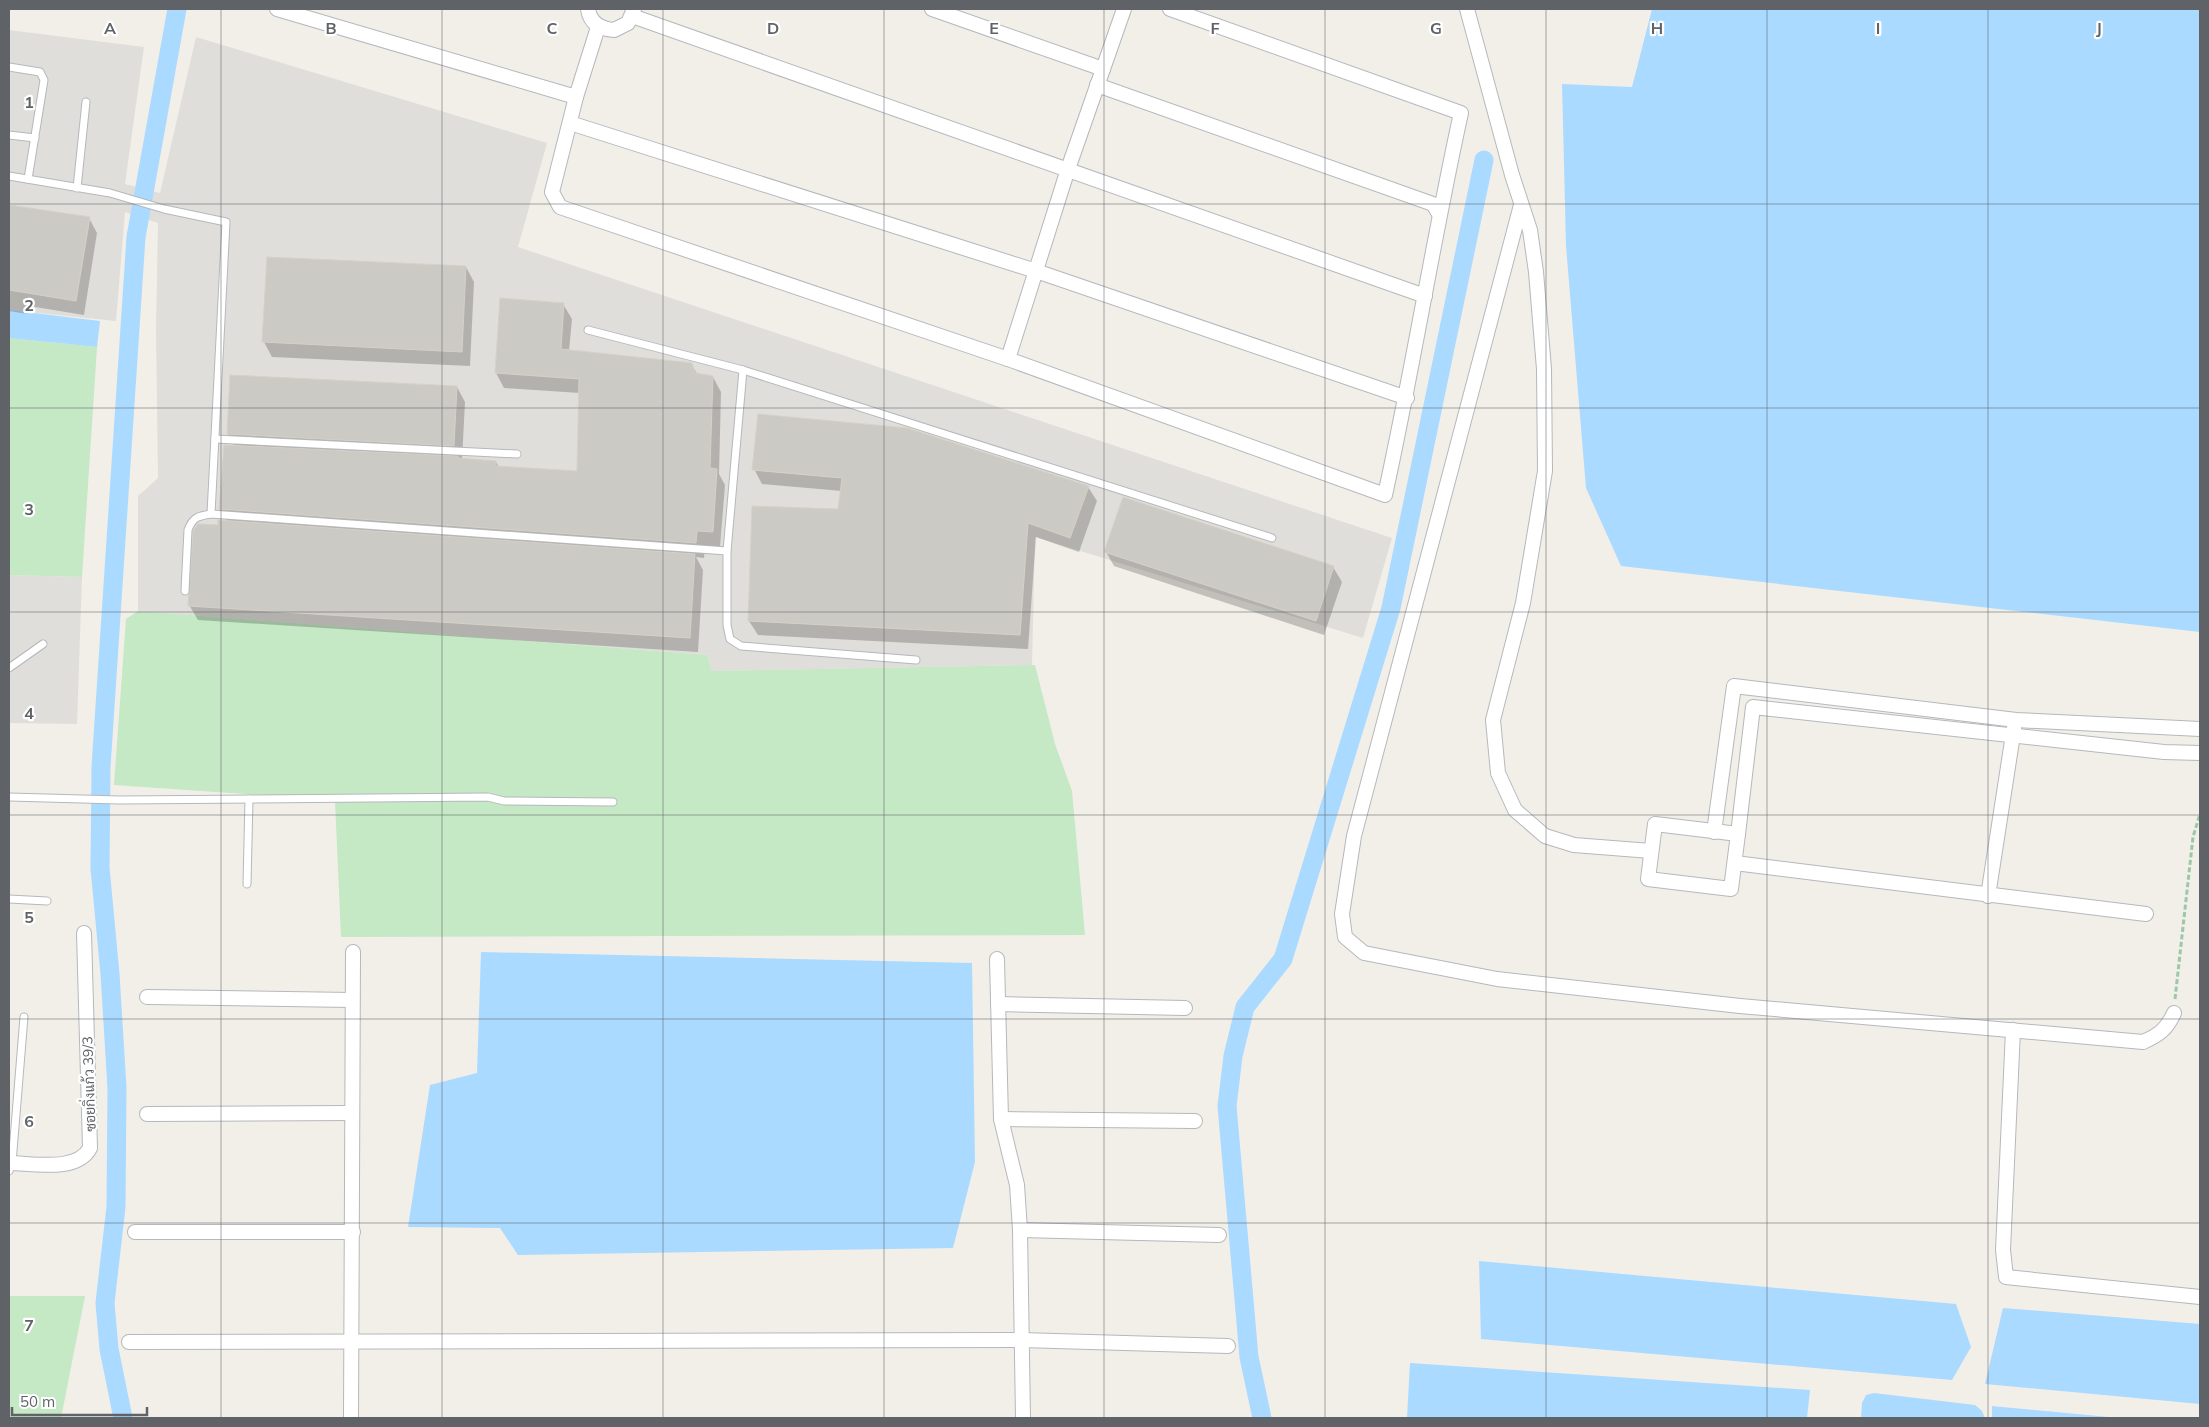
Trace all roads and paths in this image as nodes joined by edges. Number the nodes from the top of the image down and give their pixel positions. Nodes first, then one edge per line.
1 (277, 9) edge
2 (588, 9) edge
3 (932, 9) edge
4 (1124, 9) edge
5 (1170, 9) edge
6 (1467, 9) edge
7 (633, 13) edge
8 (598, 26) junction
9 (9, 67) edge
10 (1103, 69) junction
11 (1098, 85) junction
12 (576, 96) junction
13 (86, 102) dead end
14 (570, 123) junction
15 (9, 135) edge
16 (34, 138) junction
17 (1068, 169) junction
18 (9, 176) edge
19 (28, 179) junction
20 (77, 188) junction
21 (1521, 205) junction
22 (1439, 214) junction
23 (1036, 272) junction
24 (1425, 296) junction
25 (588, 330) dead end
26 (1008, 359) junction
27 (743, 370) junction
28 (1407, 398) junction
29 (215, 440) junction
30 (517, 454) dead end
31 (211, 514) junction
32 (1272, 538) dead end
33 (727, 550) junction
34 (185, 591) dead end
35 (43, 644) dead end
36 (916, 660) dead end
37 (9, 668) edge
38 (1769, 690) junction
39 (1764, 709) junction
40 (2016, 720) junction
41 (2200, 729) edge
42 (2013, 736) junction
43 (2200, 752) edge
44 (9, 797) edge
45 (249, 799) junction
46 (613, 802) dead end
47 (2200, 814) edge
48 (1714, 832) junction
49 (1738, 834) junction
50 (1651, 851) junction
51 (1735, 863) junction
52 (247, 884) dead end
53 (1988, 896) junction
54 (9, 899) edge
55 (47, 901) dead end
56 (2146, 914) dead end
57 (84, 933) dead end
58 (353, 952) dead end
59 (997, 959) dead end
60 (147, 997) dead end
61 (352, 1000) junction
62 (998, 1004) junction
63 (1185, 1008) dead end
64 (2174, 1013) joint
65 (24, 1018) dead end
66 (2013, 1030) junction
67 (351, 1113) junction
68 (147, 1114) dead end
69 (1001, 1119) junction
70 (1195, 1121) dead end
71 (10, 1166) edge
72 (1020, 1230) junction
73 (135, 1232) dead end
74 (353, 1232) junction
75 (1219, 1235) dead end
76 (2200, 1297) edge
77 (1021, 1340) junction
78 (352, 1341) junction
79 (129, 1342) dead end
80 (1228, 1346) dead end
81 (351, 1418) edge
82 (1023, 1418) edge

1 - 12 street
2 - 8 street
3 - 10 street
4 - 10 street
5 - 22 street
6 - 21 street
7 - 8 street
7 - 17 street
8 - 12 street
9 - 16 lane
10 - 11 street
11 - 17 street
11 - 22 street
12 - 14 street
13 - 20 lane
14 - 23 street
14 - 26 street
15 - 16 lane
16 - 19 lane
17 - 23 street
17 - 24 street
18 - 19 lane
19 - 20 lane
20 - 29 lane
21 - 50 street
21 - 66 street
22 - 24 street
23 - 26 street
23 - 28 street
24 - 28 street
25 - 27 lane
26 - 28 street
27 - 32 lane
27 - 33 lane
29 - 30 lane
29 - 31 lane
31 - 33 lane
31 - 34 lane
33 - 36 lane
35 - 37 lane
38 - 39 street
38 - 40 street
38 - 48 street
39 - 42 street
39 - 49 street
40 - 41 street
40 - 42 street
42 - 43 street
42 - 53 street
44 - 45 lane
45 - 46 lane
45 - 52 lane
47 - 64 path
48 - 49 street
48 - 50 street
49 - 51 street
50 - 51 street
51 - 53 street
53 - 56 street
54 - 55 lane
57 - 71 street, ซอยกิ่งแก้ว 39/3
58 - 61 street
59 - 62 street
60 - 61 street
61 - 67 street
62 - 63 street
62 - 69 street
64 - 66 street
65 - 71 lane
66 - 76 street
67 - 68 street
67 - 74 street
69 - 70 street
69 - 72 street
72 - 75 street
72 - 77 street
73 - 74 street
74 - 78 street
77 - 78 street
77 - 80 street
77 - 82 street
78 - 79 street
78 - 81 street

